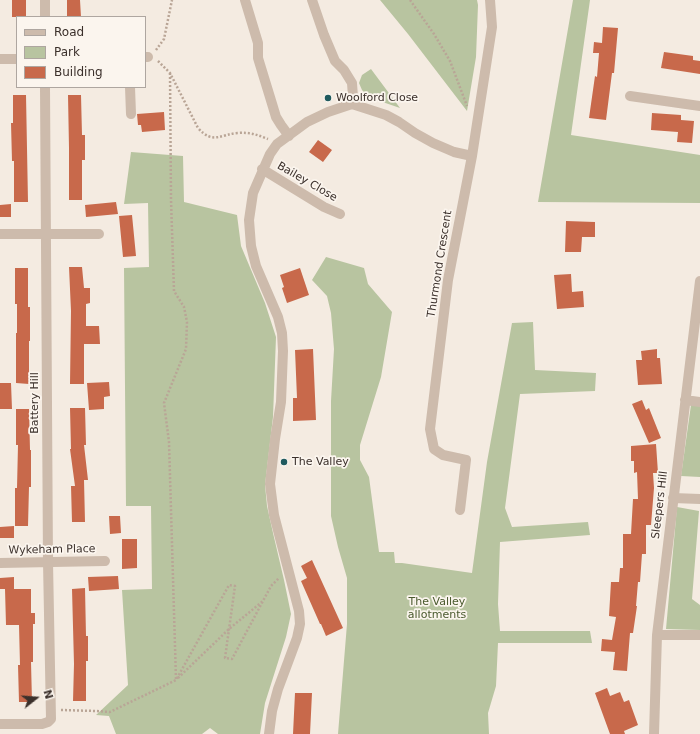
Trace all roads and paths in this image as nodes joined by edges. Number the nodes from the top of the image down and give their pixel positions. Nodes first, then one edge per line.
1 (44, 0) edge
2 (172, 0) edge
3 (245, 0) edge
4 (312, 0) edge
5 (410, 0) edge
6 (490, 0) edge
7 (45, 16) edge
8 (146, 57) edge
9 (0, 59) edge
10 (16, 59) edge
11 (170, 73) junction
12 (45, 88) edge
13 (130, 88) edge
14 (630, 96) dead end
15 (352, 104) junction
16 (700, 106) edge
17 (131, 114) dead end
18 (479, 114) junction
19 (289, 136) junction
20 (278, 144) junction
21 (472, 156) junction
22 (262, 170) junction
23 (340, 214) dead end
24 (45, 233) junction
25 (0, 234) edge
26 (99, 234) dead end
27 (700, 281) edge
28 (685, 400) junction
29 (700, 402) edge
30 (673, 498) junction
31 (700, 499) edge
32 (460, 510) dead end
33 (105, 561) dead end
34 (48, 562) junction
35 (0, 563) edge
36 (288, 569) junction
37 (264, 600) junction
38 (229, 629) junction
39 (657, 635) junction
40 (700, 635) edge
41 (176, 680) junction
42 (51, 714) junction
43 (0, 724) edge
44 (269, 734) edge
45 (654, 734) edge

1 - 7 street
2 - 8 path
3 - 19 street
4 - 15 street
5 - 18 path
6 - 18 street, Thurmond Crescent
8 - 11 path
9 - 10 street
11 - 20 path
11 - 41 path
12 - 24 street, Battery Hill
13 - 17 street
14 - 16 street
15 - 19 street
15 - 21 street
18 - 21 street, Thurmond Crescent
19 - 20 street
20 - 22 street
21 - 32 street, Thurmond Crescent
22 - 23 street, Bailey Close
22 - 36 street
24 - 25 street
24 - 26 street
24 - 34 street, Battery Hill
27 - 28 street, Sleepers Hill
28 - 29 street
28 - 30 street, Sleepers Hill
30 - 31 street
30 - 39 street, Sleepers Hill
33 - 34 street, Wykeham Place
34 - 35 street, Wykeham Place
34 - 42 street, Battery Hill
36 - 37 path
36 - 44 street
37 - 38 path
37 - 38 path
38 - 41 path
38 - 41 path
39 - 40 street
39 - 45 street, Sleepers Hill
41 - 42 path
42 - 43 street

